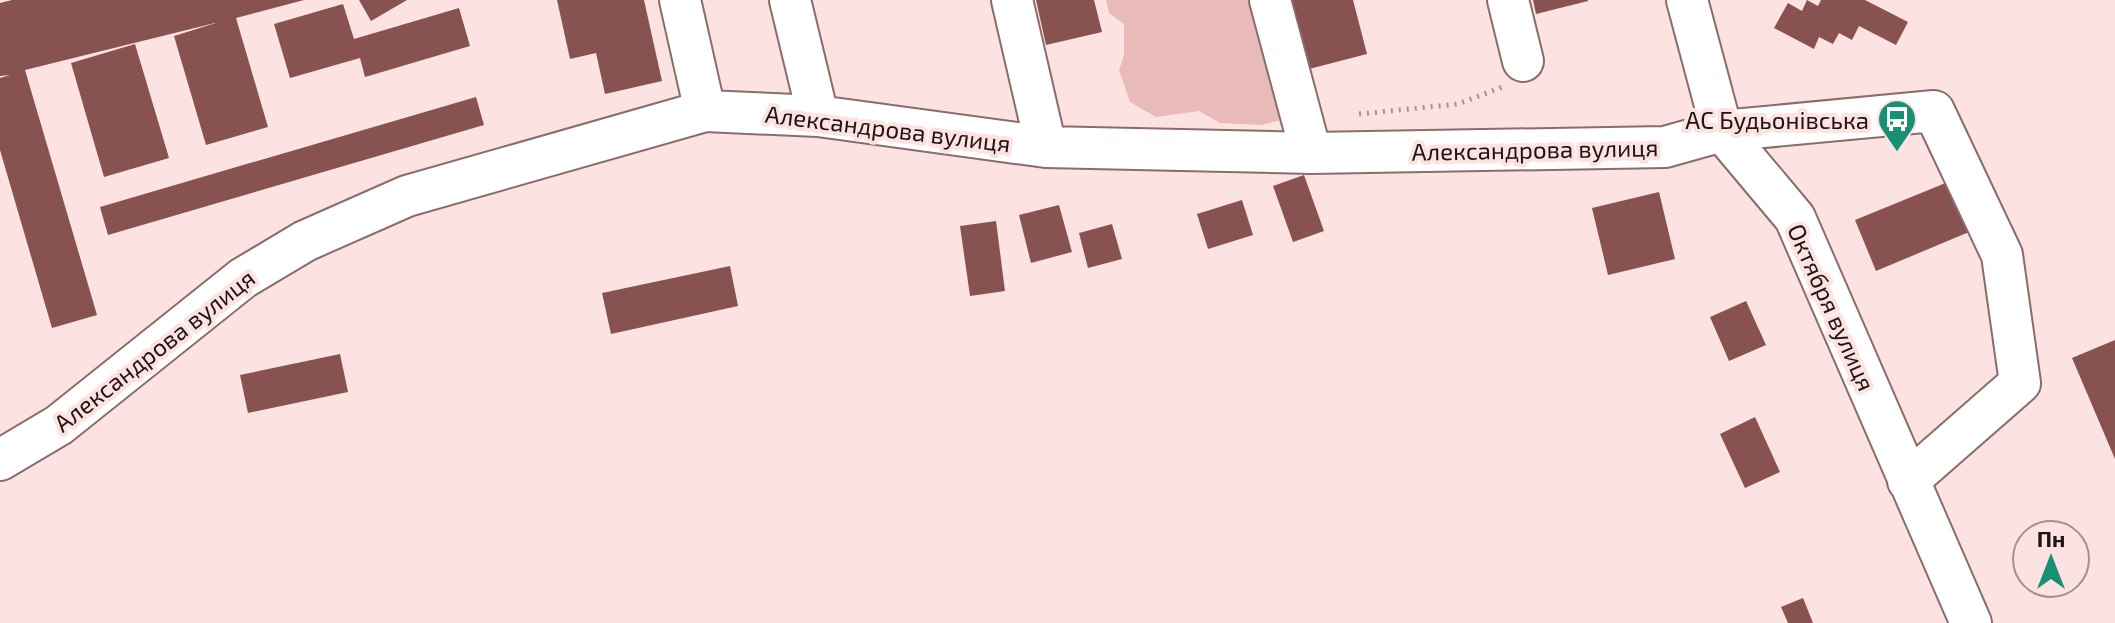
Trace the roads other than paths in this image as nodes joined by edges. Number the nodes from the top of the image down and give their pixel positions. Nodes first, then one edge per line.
1 (680, 0) edge
2 (790, 0) edge
3 (1012, 0) edge
4 (1270, 0) edge
5 (1508, 0) edge
6 (1687, 0) edge
7 (1523, 61) road end
8 (705, 111) junction
9 (818, 116) junction
10 (1722, 131) junction
11 (1307, 137) junction
12 (1046, 147) junction
13 (0, 460) edge
14 (1908, 481) junction
15 (1971, 623) edge

1 - 8 street
2 - 9 street
3 - 12 street
4 - 11 street
5 - 7 street
6 - 10 street, Октября вулиця
8 - 9 street, Александрова вулиця
8 - 13 street, Александрова вулиця
9 - 12 street, Александрова вулиця
10 - 11 street, Александрова вулиця
10 - 14 street, Октября вулиця
10 - 14 street, Александрова вулиця
11 - 12 street, Александрова вулиця
14 - 15 street, Октября вулиця

